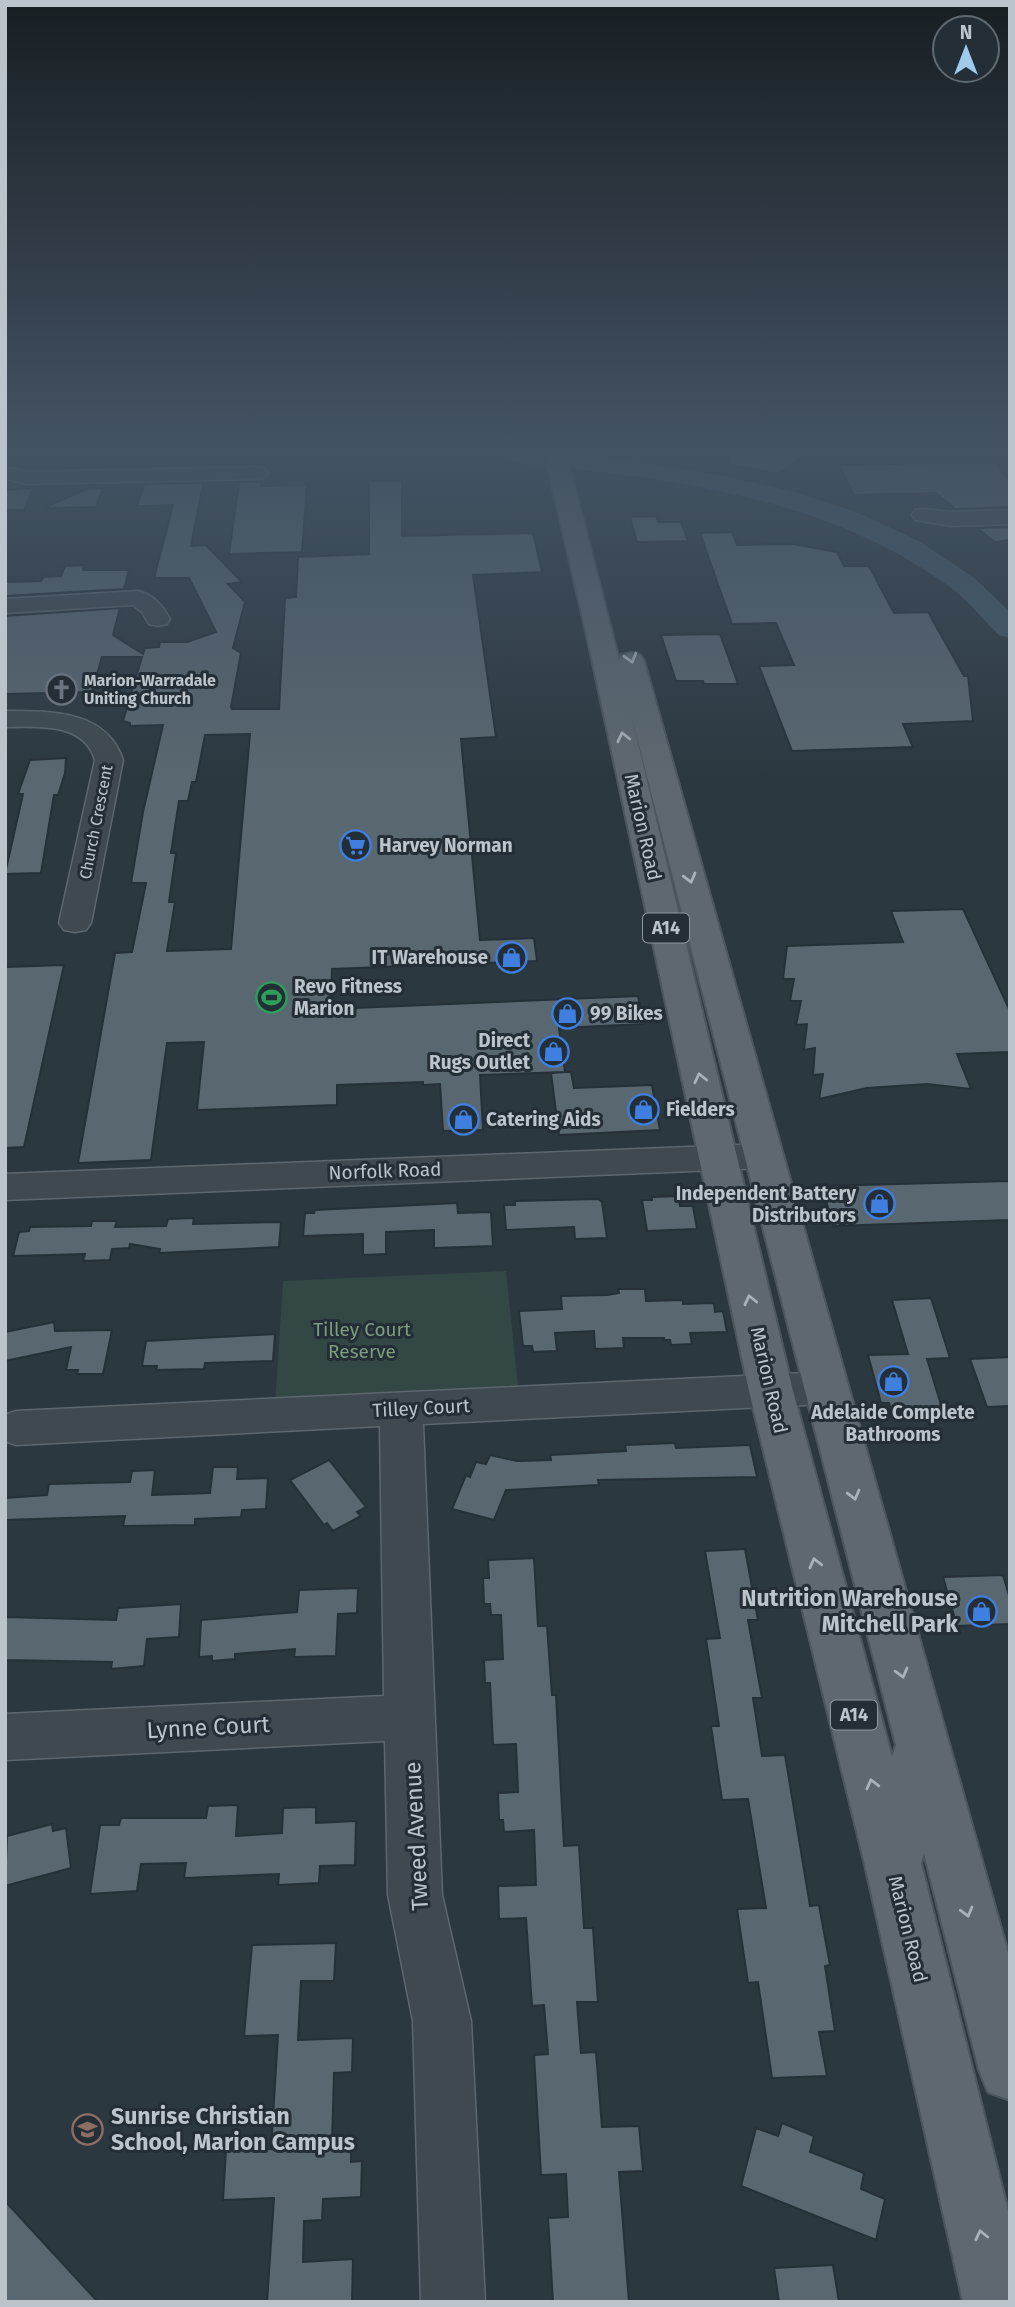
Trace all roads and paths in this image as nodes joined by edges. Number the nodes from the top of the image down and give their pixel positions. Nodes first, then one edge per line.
1 (586, 562) edge
2 (599, 562) edge
3 (5, 606) edge
4 (158, 619) dead end
5 (5, 719) edge
6 (75, 923) dead end
7 (718, 1156) junction
8 (766, 1156) junction
9 (5, 1187) edge
10 (826, 1388) junction
11 (771, 1391) junction
12 (401, 1409) junction
13 (16, 1428) dead end
14 (411, 1717) junction
15 (5, 1737) edge
16 (922, 1745) junction
17 (893, 1866) junction
18 (1010, 2070) edge
19 (453, 2302) edge
20 (997, 2302) edge

7 -> 1 main road, Marion Road / A14
2 -> 8 main road, Marion Road / A14
3 - 4 street
5 - 6 street, Church Crescent
7 - 8 street, Norfolk Road
7 - 9 street, Norfolk Road
11 -> 7 main road, Marion Road / A14
8 - 10 main road, Marion Road / A14
10 - 11 street, Tilley Court
10 -> 16 main road, Marion Road / A14
11 - 12 street, Tilley Court
17 -> 11 main road, Marion Road / A14
12 - 13 street, Tilley Court
12 - 14 street, Tweed Avenue
14 - 15 street, Lynne Court
14 - 19 street, Tweed Avenue
16 - 17 main road
16 -> 18 main road, Marion Road / A14
20 -> 17 main road, Marion Road / A14

